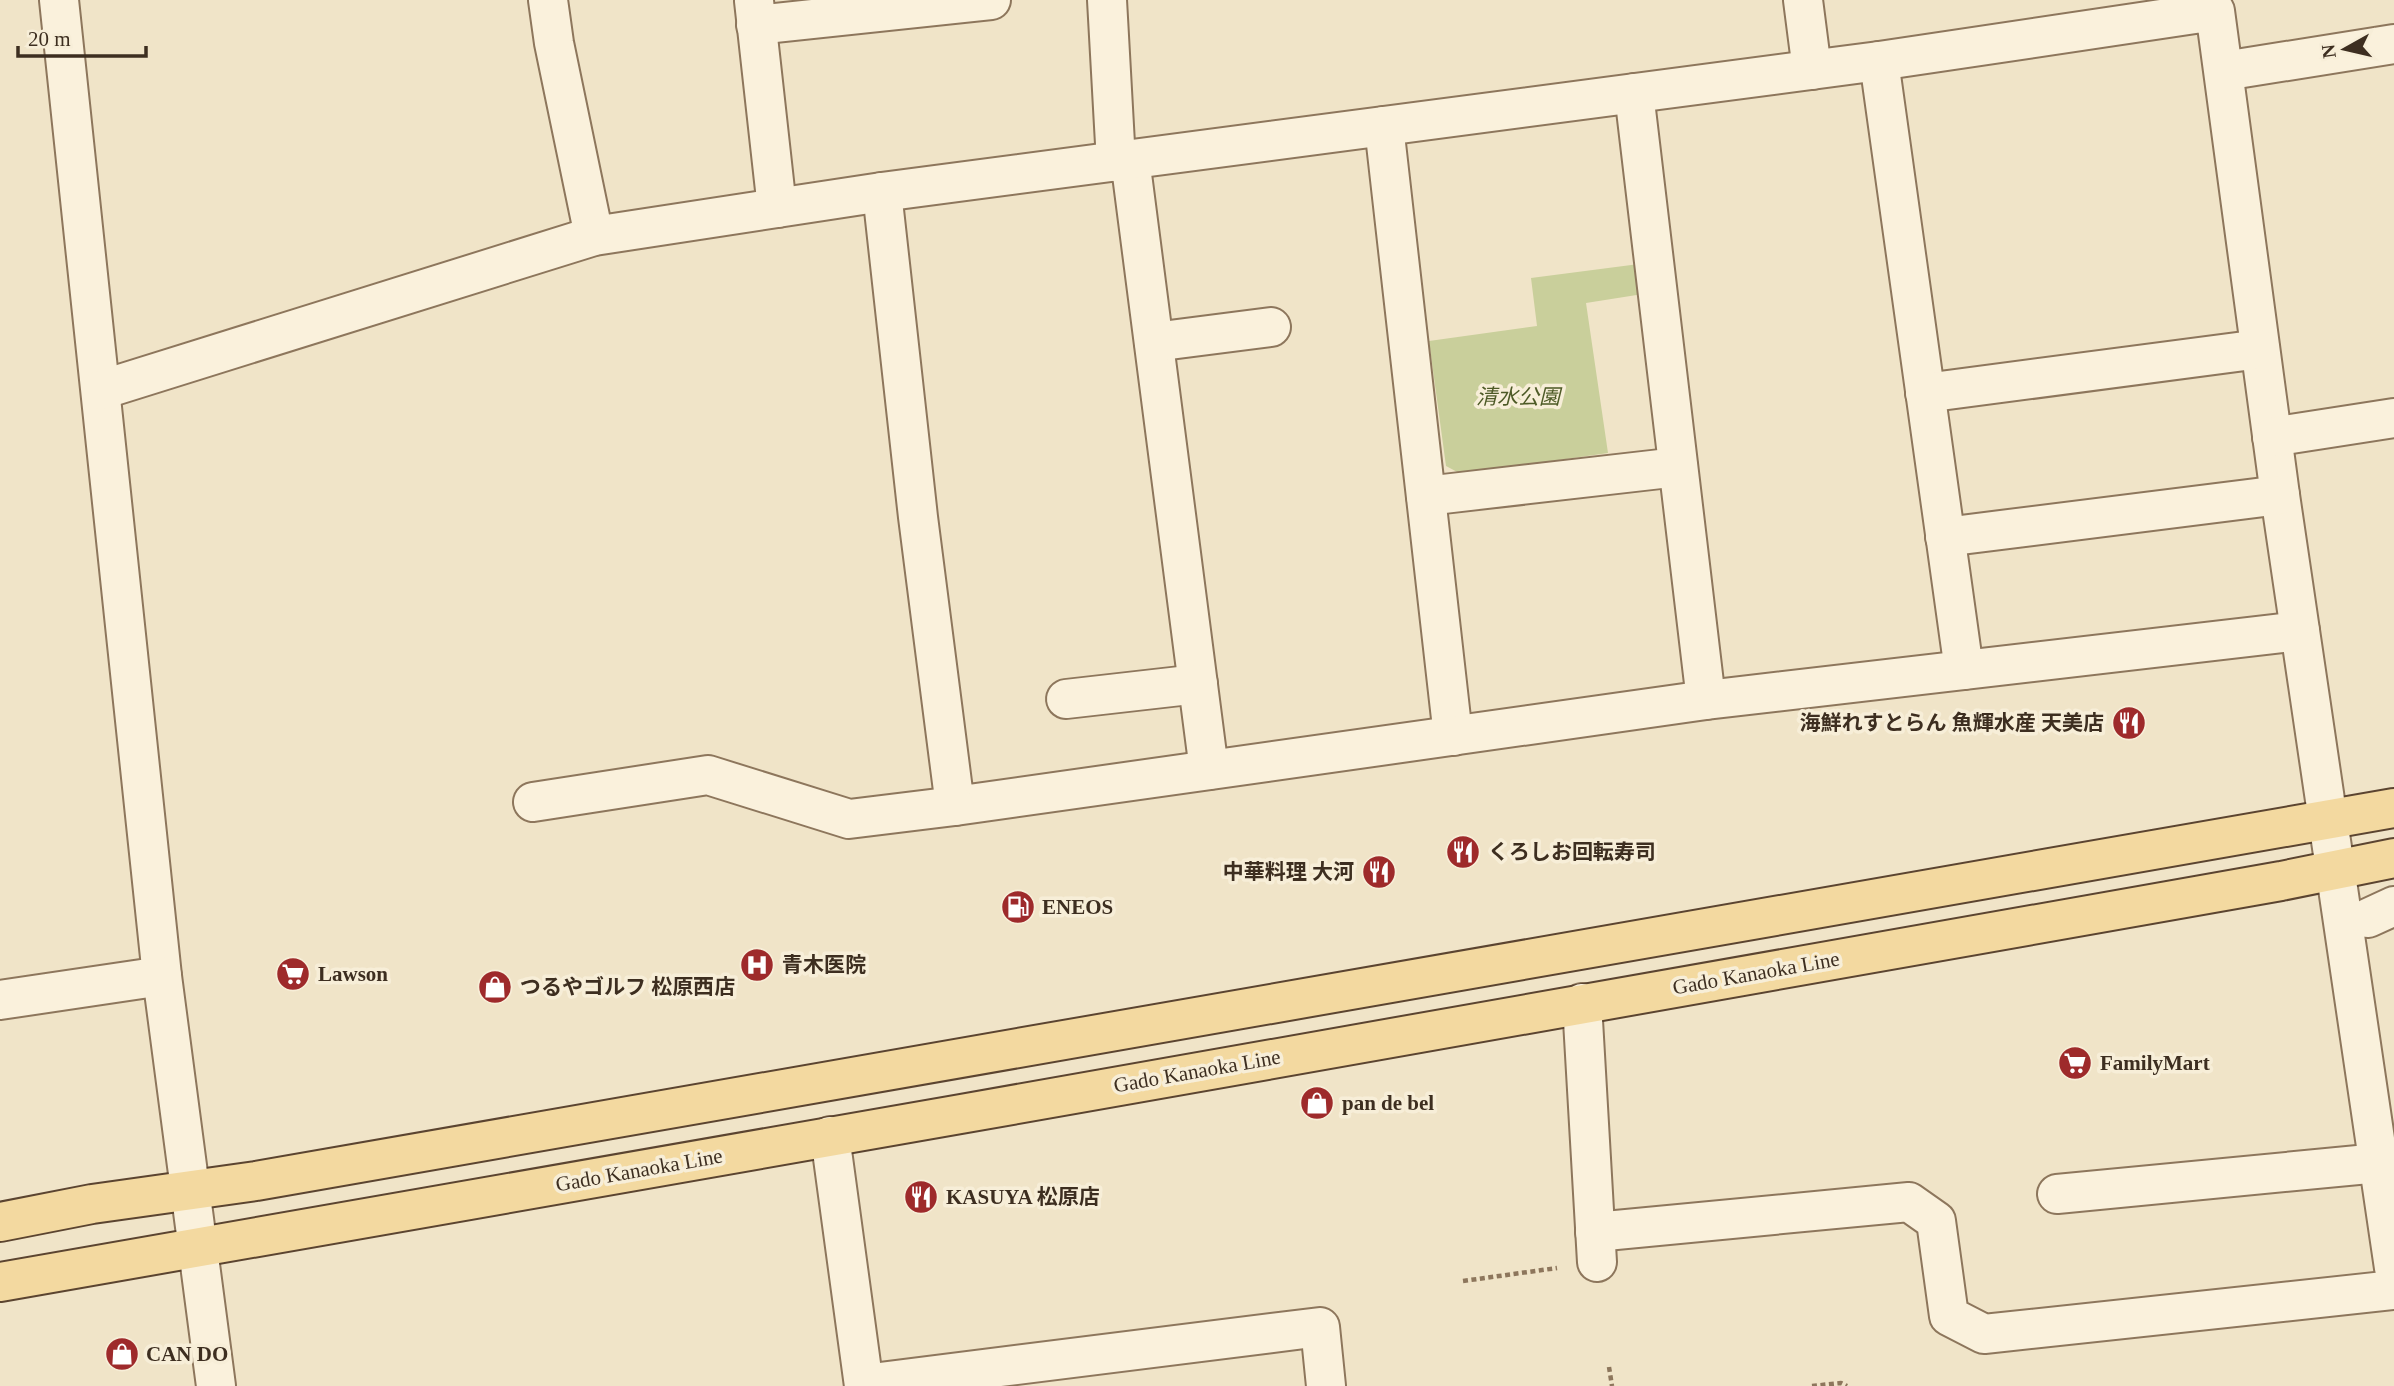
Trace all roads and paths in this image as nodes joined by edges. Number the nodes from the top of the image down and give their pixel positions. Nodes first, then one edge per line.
1 (59, 0) edge
2 (548, 0) edge
3 (991, 0) edge
4 (1107, 0) edge
5 (1803, 0) edge
6 (2214, 5) edge
7 (755, 13) edge
8 (2394, 44) edge
9 (1879, 61) junction
10 (1812, 70) junction
11 (2224, 71) junction
12 (1634, 93) junction
13 (1384, 126) junction
14 (1123, 160) junction
15 (882, 192) junction
16 (777, 208) junction
17 (594, 236) junction
18 (1271, 327) dead end
19 (1154, 342) junction
20 (2260, 349) junction
21 (101, 390) junction
22 (1925, 393) junction
23 (2394, 418) edge
24 (2272, 437) junction
25 (1678, 467) junction
26 (2280, 495) junction
27 (1426, 496) junction
28 (1945, 537) junction
29 (2300, 631) junction
30 (1964, 670) junction
31 (1198, 684) junction
32 (1066, 699) dead end
33 (1706, 700) junction
34 (1453, 736) junction
35 (1209, 770) junction
36 (533, 802) dead end
37 (955, 806) junction
38 (2394, 808) edge
39 (2328, 821) junction
40 (2394, 858) edge
41 (2336, 869) junction
42 (162, 976) junction
43 (0, 1000) edge
44 (1582, 1003) junction
45 (830, 1136) junction
46 (2384, 1169) edge
47 (190, 1190) junction
48 (2057, 1194) dead end
49 (0, 1222) edge
50 (198, 1248) junction
51 (2394, 1268) edge
52 (1519, 1274) dead end
53 (1463, 1281) dead end
54 (0, 1282) edge
55 (2394, 1290) edge
56 (1609, 1367) dead end
57 (864, 1385) edge
58 (216, 1386) edge
59 (1326, 1386) edge
60 (1612, 1386) edge
61 (1812, 1386) edge
62 (1847, 1386) edge

1 - 21 street
2 - 17 street
3 - 7 street
4 - 14 street
5 - 10 street
6 - 9 street
6 - 11 street
7 - 16 street
8 - 11 street
9 - 10 street
9 - 22 street
10 - 12 street
11 - 20 street
12 - 13 street
12 - 25 street
13 - 14 street
13 - 27 street
14 - 15 street
14 - 19 street
15 - 16 street
15 - 37 street
16 - 17 street
17 - 21 street
18 - 19 street
19 - 31 street
20 - 22 street
20 - 24 street
21 - 42 street
22 - 28 street
23 - 24 street
24 - 26 street
25 - 27 street
25 - 33 street
26 - 28 street
26 - 29 street
27 - 34 street
28 - 30 street
29 - 30 street
29 - 39 street
30 - 33 street
31 - 32 street
31 - 35 street
33 - 34 street
34 - 35 street
35 - 37 street
36 - 37 street
38 - 39 main road
39 - 41 street
39 - 47 main road
40 - 41 main road, Gado Kanaoka Line
41 - 44 main road, Gado Kanaoka Line
41 - 46 street
42 - 43 street
42 - 47 street
44 - 45 main road, Gado Kanaoka Line
44 - 55 street
45 - 50 main road, Gado Kanaoka Line
45 - 57 street
46 - 48 street
46 - 51 street
47 - 49 main road
47 - 50 street
50 - 54 main road, Gado Kanaoka Line
50 - 58 street
52 - 53 path
56 - 60 path
57 - 59 street
61 - 62 path

